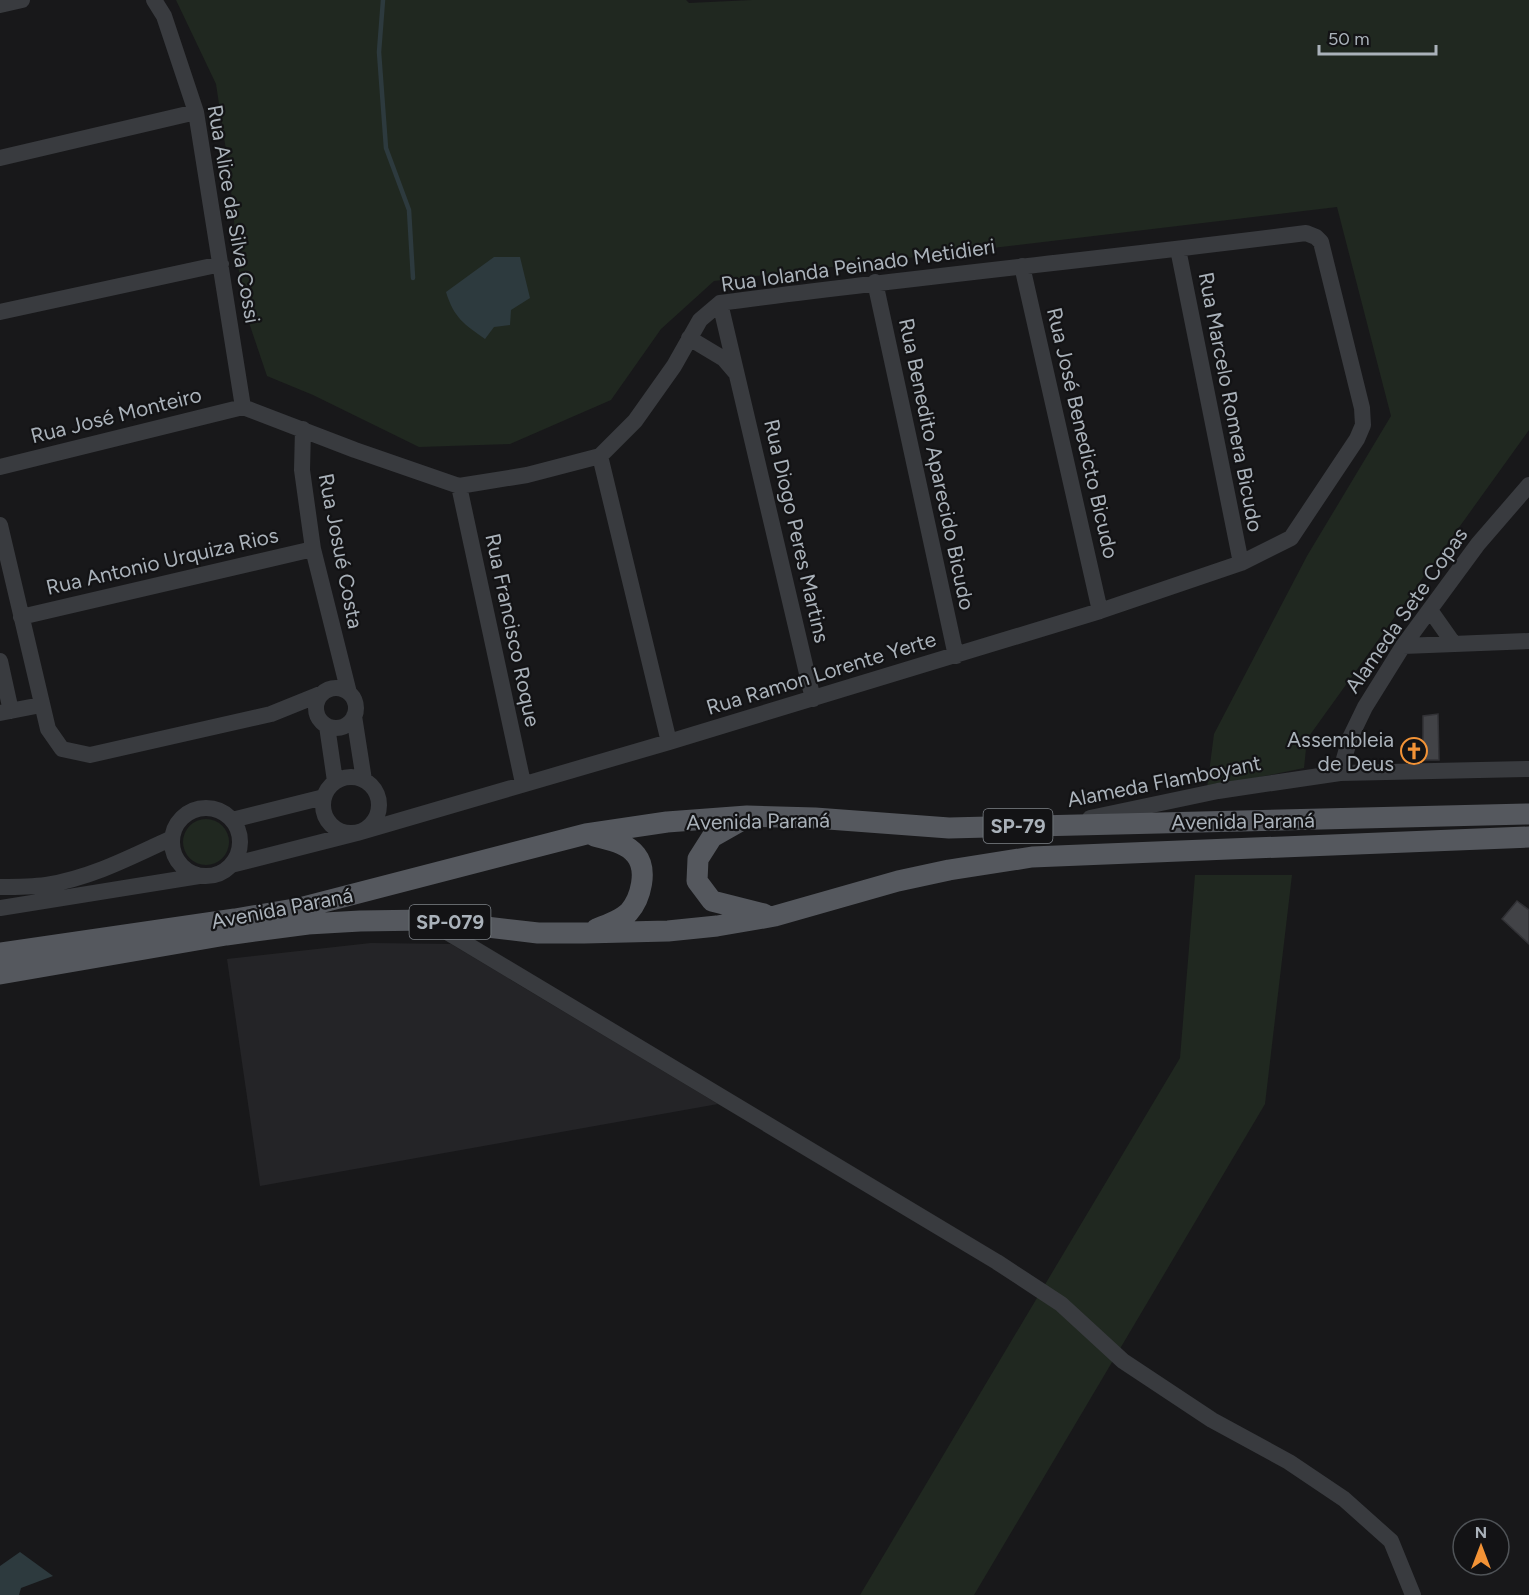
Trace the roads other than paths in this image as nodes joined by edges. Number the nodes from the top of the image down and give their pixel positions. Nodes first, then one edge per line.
1 (22, 0) edge
2 (154, 0) edge
3 (0, 5) edge
4 (196, 112) junction
5 (0, 158) edge
6 (1178, 249) junction
7 (221, 264) junction
8 (1022, 266) junction
9 (875, 282) junction
10 (720, 303) junction
11 (0, 312) edge
12 (689, 338) junction
13 (710, 350) junction
14 (674, 366) junction
15 (736, 374) junction
16 (243, 407) junction
17 (303, 429) junction
18 (600, 456) junction
19 (0, 467) edge
20 (1529, 485) edge
21 (459, 486) junction
22 (0, 525) edge
23 (1291, 538) joint
24 (313, 549) junction
25 (1241, 563) junction
26 (1430, 610) junction
27 (1100, 611) junction
28 (21, 616) junction
29 (1529, 641) edge
30 (1454, 644) junction
31 (336, 645) junction
32 (1403, 646) junction
33 (956, 656) junction
34 (0, 661) edge
35 (327, 691) junction
36 (349, 693) junction
37 (813, 699) junction
38 (42, 705) junction
39 (6, 712) edge
40 (270, 714) junction
41 (354, 716) junction
42 (322, 721) junction
43 (669, 742) junction
44 (1529, 769) edge
45 (1340, 773) junction
46 (364, 780) junction
47 (335, 781) junction
48 (524, 783) junction
49 (324, 797) junction
50 (1529, 814) edge
51 (747, 816) junction
52 (232, 820) junction
53 (1058, 825) junction
54 (357, 832) junction
55 (586, 834) junction
56 (1529, 837) edge
57 (172, 838) junction
58 (511, 852) joint
59 (231, 865) junction
60 (199, 876) junction
61 (898, 881) joint
62 (0, 887) edge
63 (0, 908) edge
64 (775, 916) junction
65 (427, 920) junction
66 (584, 933) junction
67 (0, 953) edge
68 (0, 974) edge
69 (1413, 1595) edge

1 - 3 street
2 - 4 street, Rua Alice da Silva Cossi
4 - 5 street
4 - 7 street, Rua Alice da Silva Cossi
6 - 8 street, Rua Iolanda Peinado Metidieri
6 - 23 street, Rua Iolanda Peinado Metidieri
6 - 25 street, Rua Marcelo Romera Bicudo
7 - 11 street
7 - 16 street, Rua Alice da Silva Cossi
8 - 9 street, Rua Iolanda Peinado Metidieri
8 - 27 street, Rua José Benedicto Bicudo
9 - 10 street, Rua Iolanda Peinado Metidieri
9 - 33 street, Rua Benedito Aparecido Bicudo
10 - 12 street, Rua Iolanda Peinado Metidieri
10 - 15 street, Rua Diogo Peres Martins
12 - 13 street
12 - 14 street, Rua Iolanda Peinado Metidieri
13 - 14 street
13 - 15 street
14 - 18 street, Rua Iolanda Peinado Metidieri
15 - 37 street, Rua Diogo Peres Martins
16 - 17 street
16 - 19 street, Rua José Monteiro
17 - 21 street
17 - 24 street, Rua Josué Costa
18 - 21 street
18 - 43 street
20 - 26 street, Alameda Sete Copas
21 - 48 street, Rua Francisco Roque
22 - 28 street
23 - 25 street, Rua Ramon Lorente Yerte
24 - 28 street, Rua Antonio Urquiza Rios
24 - 31 street, Rua Josué Costa
25 - 27 street, Rua Ramon Lorente Yerte
26 - 30 street
26 - 32 street, Alameda Sete Copas
27 - 33 street, Rua Ramon Lorente Yerte
28 - 38 street
29 - 30 street
30 - 32 street
31 - 35 street, Rua Josué Costa
31 - 36 street, Rua Josué Costa
32 - 45 street, Alameda Sete Copas
33 - 37 street, Rua Ramon Lorente Yerte
34 - 39 street
35 - 36 street
35 - 40 street
35 - 42 street
36 - 41 street
37 - 43 street, Rua Ramon Lorente Yerte
38 - 39 street
38 - 40 street
40 - 42 street
41 - 42 street
41 - 46 street
42 - 47 street
43 - 48 street, Rua Ramon Lorente Yerte
44 - 45 street, Alameda Flamboyant
45 - 53 street, Alameda Flamboyant
46 - 47 street
46 - 54 street
47 - 49 street
48 - 54 street, Rua Ramon Lorente Yerte
49 - 52 street
49 - 54 street
50 - 53 main road, Avenida Paraná / SP-79
51 - 53 main road, Avenida Paraná / SP-79
51 - 55 main road, Avenida Paraná / SP-79
51 - 64 main road
52 - 57 street
52 - 59 street
54 - 59 street, Rua Ramon Lorente Yerte
55 - 58 main road, Avenida Paraná / SP-79
55 - 66 main road
56 - 61 main road, Avenida Paraná / SP-79
57 - 60 street
57 - 62 street
58 - 67 main road, Avenida Paraná / SP-079
59 - 60 street
60 - 63 street
61 - 64 main road, Avenida Paraná / SP-079
64 - 66 main road, Avenida Paraná / SP-079
65 - 66 main road, Avenida Paraná / SP-079
65 - 68 main road, Avenida Paraná / SP-079
65 - 69 street

